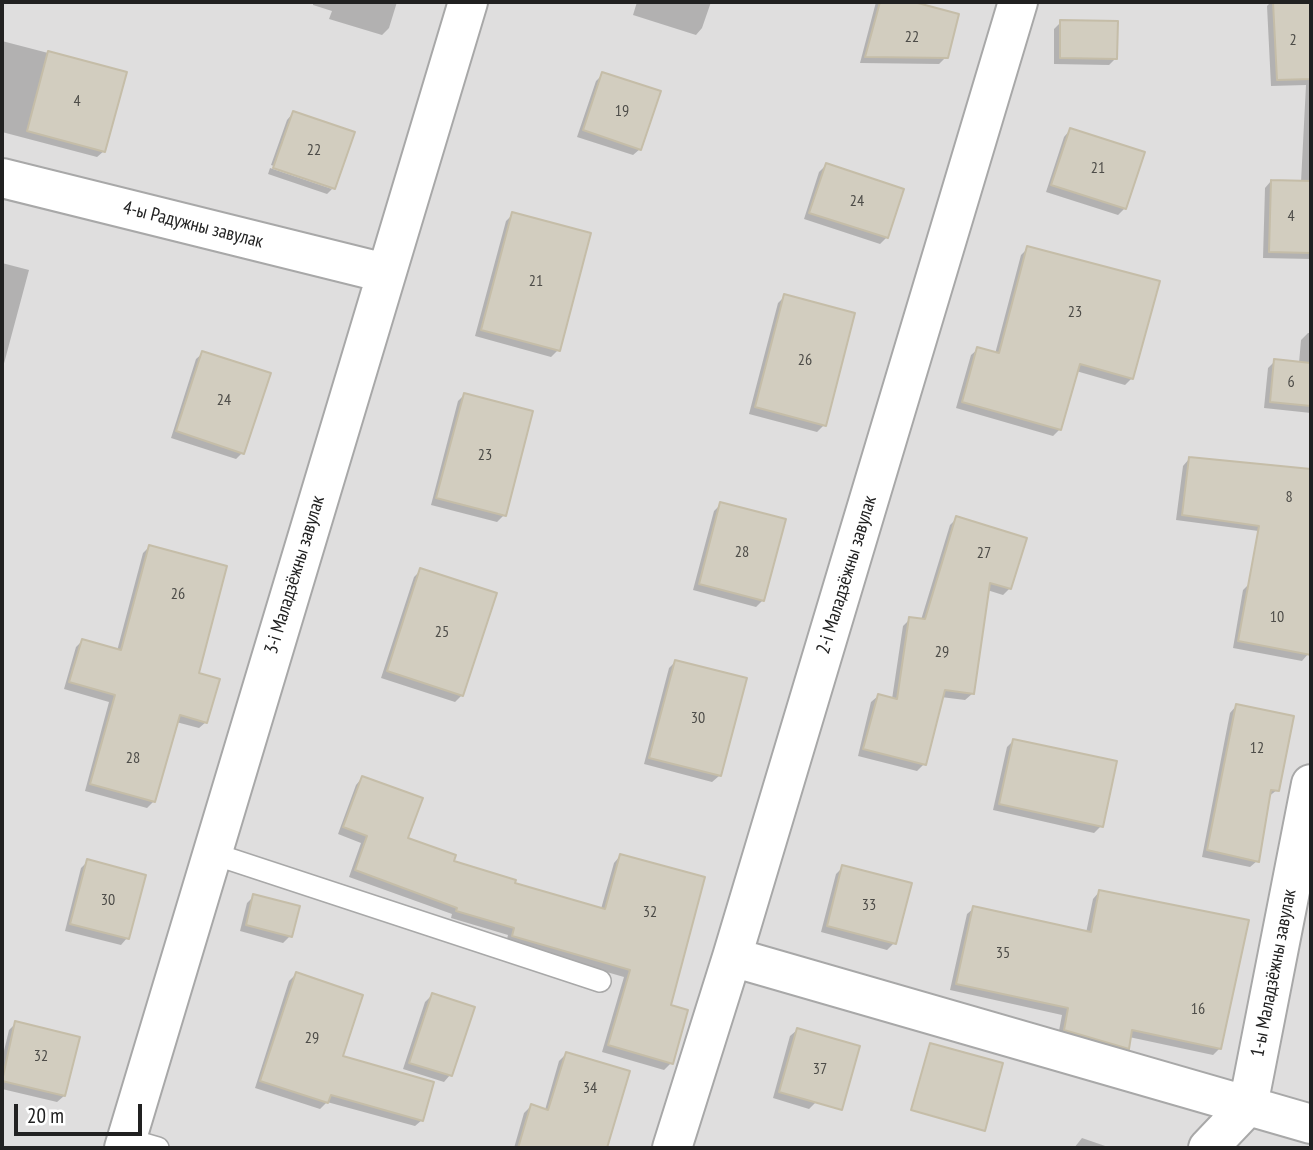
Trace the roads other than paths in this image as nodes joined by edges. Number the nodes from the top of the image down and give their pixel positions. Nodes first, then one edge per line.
1 (468, 2) edge
2 (1018, 2) edge
3 (2, 178) edge
4 (385, 273) junction
5 (1311, 784) edge
6 (212, 853) junction
7 (733, 957) junction
8 (600, 981) dead end
9 (1248, 1106) junction
10 (1311, 1124) edge
11 (136, 1145) edge
12 (672, 1148) edge
13 (1208, 1148) edge

1 - 4 street, 3-і Маладзёжны завулак
2 - 7 street, 2-і Маладзёжны завулак
3 - 4 street, 4-ы Радужны завулак
4 - 6 street, 3-і Маладзёжны завулак
5 - 9 street, 1-ы Маладзёжны завулак
6 - 8 lane
6 - 11 street, 3-і Маладзёжны завулак
7 - 9 street
7 - 12 street, 2-і Маладзёжны завулак
9 - 10 street
9 - 13 street

